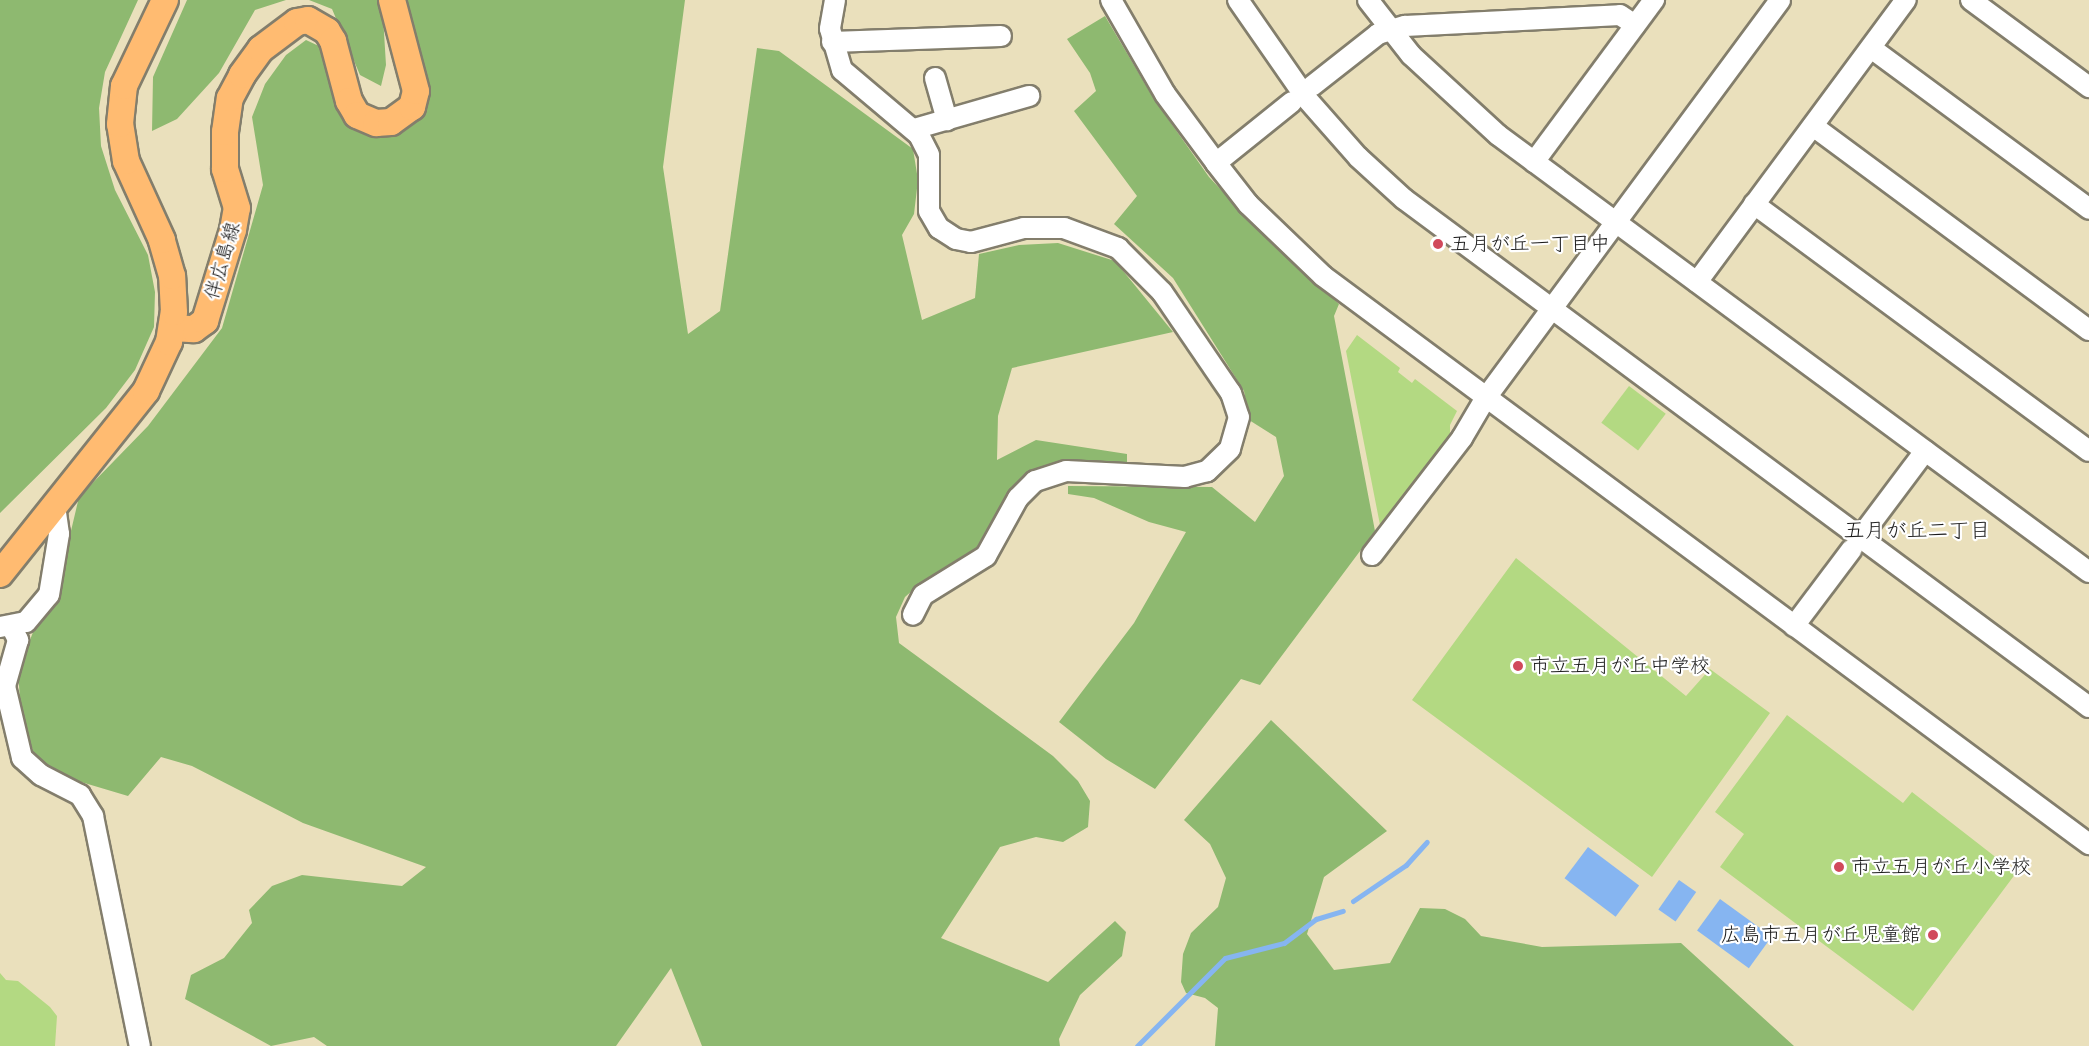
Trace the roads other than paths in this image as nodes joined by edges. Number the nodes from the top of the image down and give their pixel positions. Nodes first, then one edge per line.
1 (165, 0) edge
2 (392, 0) edge
3 (835, 0) edge
4 (1111, 0) edge
5 (1238, 0) edge
6 (1368, 0) edge
7 (1654, 0) edge
8 (1780, 0) edge
9 (1906, 0) edge
10 (1971, 0) edge
11 (1635, 25) junction
12 (1387, 29) junction
13 (1001, 36) dead end
14 (832, 42) junction
15 (1871, 48) junction
16 (935, 78) dead end
17 (1312, 86) dead end
18 (2089, 87) edge
19 (1029, 96) dead end
20 (1292, 102) dead end
21 (947, 120) junction
22 (1813, 126) junction
23 (914, 129) junction
24 (1534, 162) junction
25 (1216, 164) junction
26 (1754, 204) junction
27 (2089, 209) edge
28 (1616, 222) junction
29 (1697, 282) junction
30 (1551, 310) junction
31 (172, 328) junction
32 (2089, 330) edge
33 (1485, 399) junction
34 (1925, 451) junction
35 (2089, 451) edge
36 (55, 505) junction
37 (1868, 527) dead end
38 (1852, 549) dead end
39 (1372, 555) dead end
40 (2089, 572) edge
41 (0, 574) edge
42 (913, 615) dead end
43 (6, 626) edge
44 (1794, 626) junction
45 (2089, 707) edge
46 (2089, 844) edge
47 (140, 1046) edge

1 - 31 main road, 伴広島線
2 - 31 main road, 伴広島線
3 - 14 street
4 - 25 street
5 - 30 street
6 - 12 street
7 - 11 street
8 - 28 street
9 - 15 street
10 - 18 street
11 - 12 street
11 - 24 street
12 - 17 street
12 - 24 street
13 - 14 street
14 - 23 street
15 - 22 street
15 - 27 street
16 - 21 street
19 - 21 street
20 - 25 street
21 - 23 street
22 - 26 street
22 - 32 street
23 - 42 street
24 - 28 street
25 - 33 street
26 - 29 street
26 - 35 street
28 - 29 street
28 - 30 street
29 - 34 street
30 - 33 street
30 - 45 street
31 - 36 main road, 伴広島線
33 - 39 street
33 - 44 street
34 - 37 street
34 - 40 street
36 - 41 main road, 伴広島線
36 - 43 street
38 - 44 street
43 - 47 street
44 - 46 street

